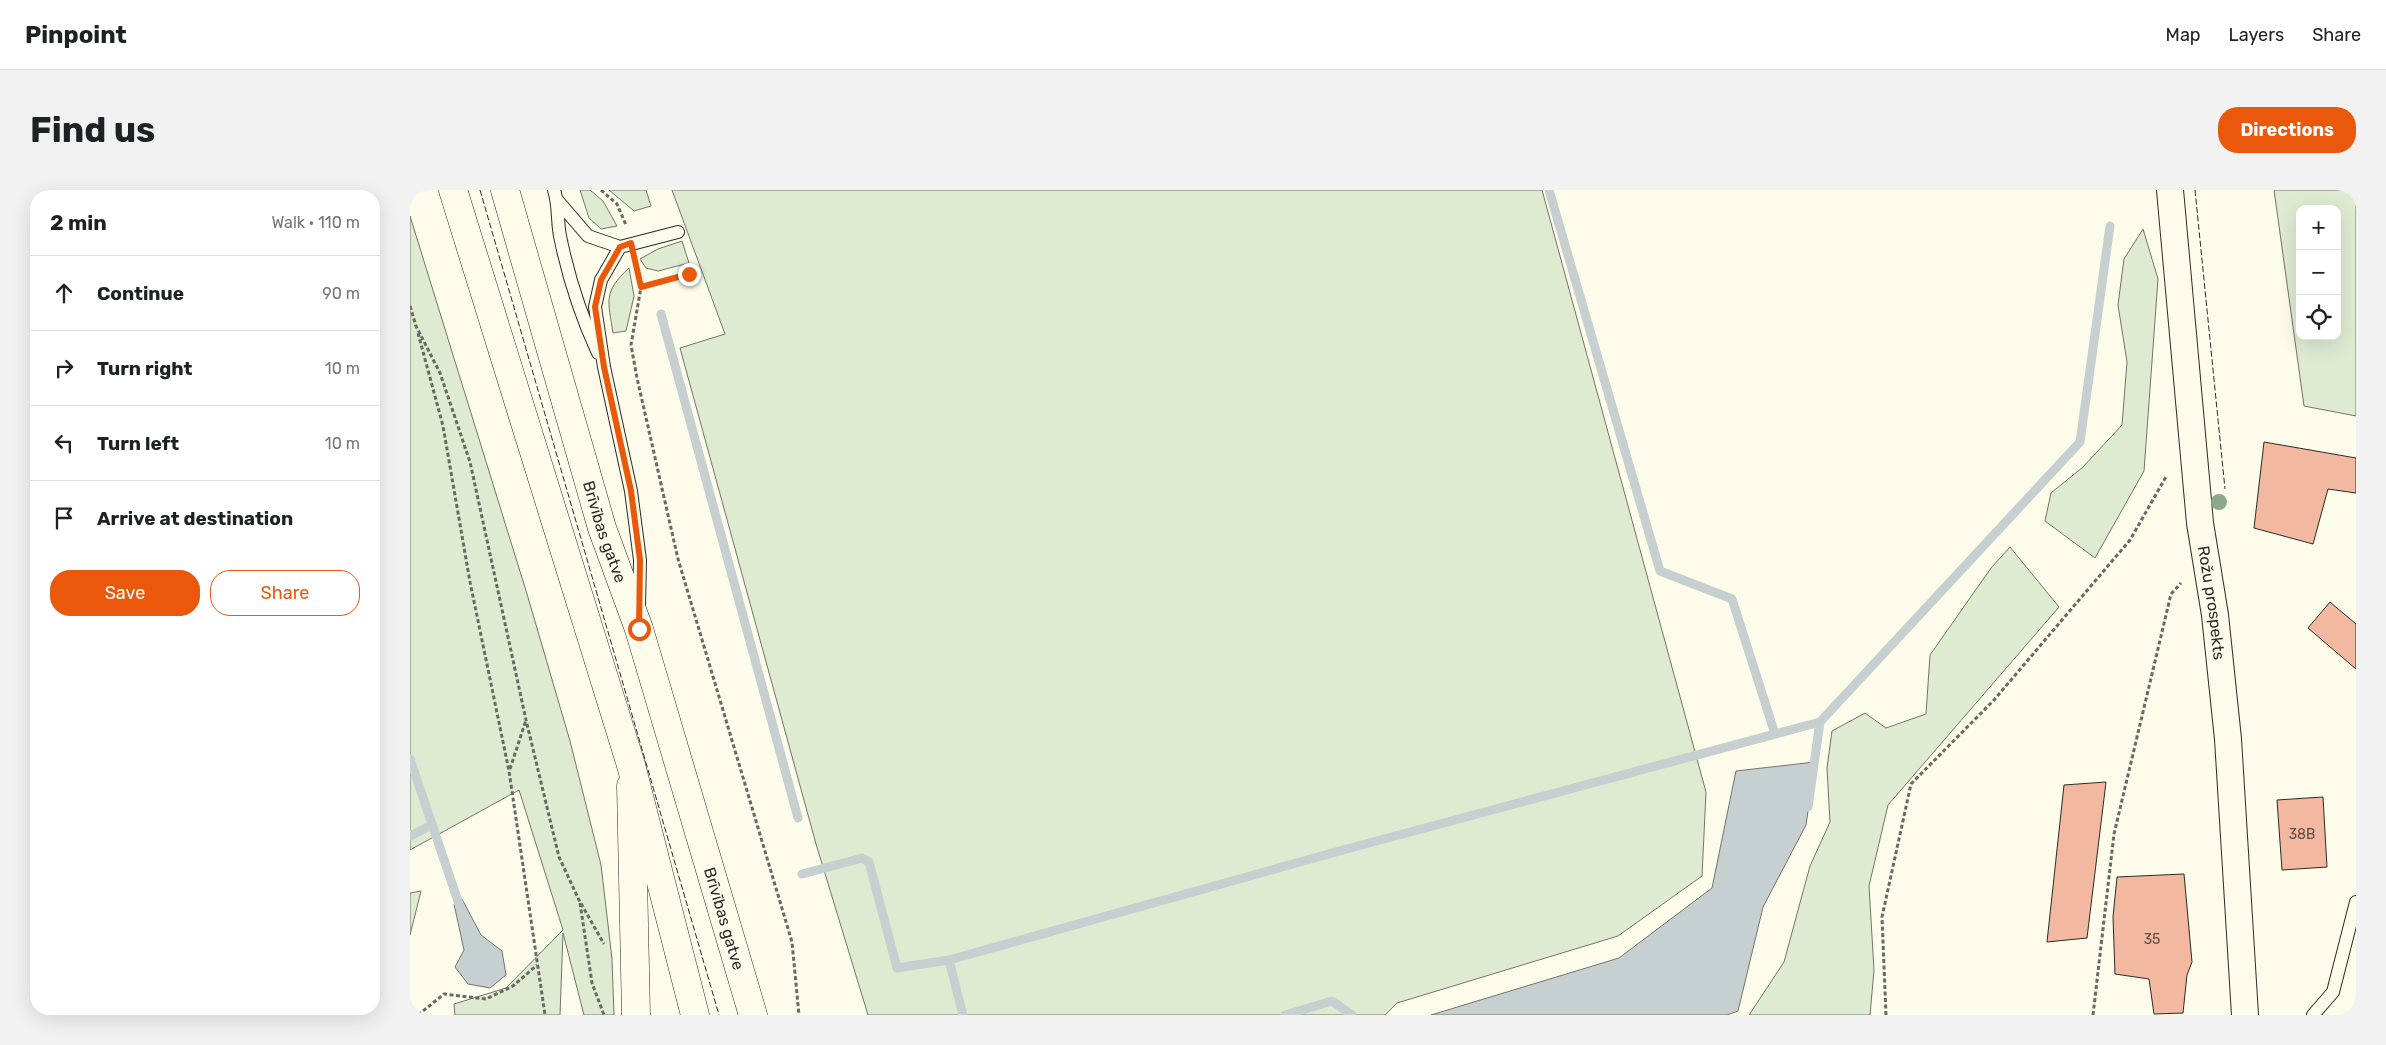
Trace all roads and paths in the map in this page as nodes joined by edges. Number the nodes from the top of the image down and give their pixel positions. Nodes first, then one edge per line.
1 (453, 190) edge
2 (505, 190) edge
3 (601, 190) edge
4 (2170, 190) edge
5 (555, 195) edge
6 (678, 232) dead end
7 (625, 245) junction
8 (689, 274) dead end
9 (641, 287) junction
10 (410, 306) edge
11 (416, 326) junction
12 (604, 367) junction
13 (2171, 467) dead end
14 (2205, 559) junction
15 (639, 629) junction
16 (526, 720) junction
17 (630, 765) junction
18 (509, 771) junction
19 (579, 900) junction
20 (2356, 902) edge
21 (608, 950) dead end
22 (538, 964) junction
23 (418, 1015) edge
24 (545, 1015) edge
25 (604, 1015) edge
26 (636, 1015) edge
27 (695, 1015) edge
28 (753, 1015) edge
29 (799, 1015) edge
30 (1886, 1015) edge
31 (2093, 1015) edge
32 (2245, 1015) edge
33 (2313, 1015) edge

1 - 17 main road
2 - 15 main road, Brīvības gatve
3 - 7 path
4 - 14 street, Rožu prospekts
5 - 7 lane
5 - 12 lane
6 - 7 lane
7 - 9 path
7 - 12 lane
8 - 9 path
9 - 29 path
10 - 11 path
11 - 16 path
11 - 18 path
12 - 15 lane
13 - 30 path
14 - 31 path
14 - 32 street, Rožu prospekts
15 - 28 main road, Brīvības gatve
16 - 18 path
16 - 19 path
17 - 26 main road
17 - 27 main road
18 - 22 path
19 - 21 path
19 - 25 path
20 - 33 lane
22 - 23 path
22 - 24 path

